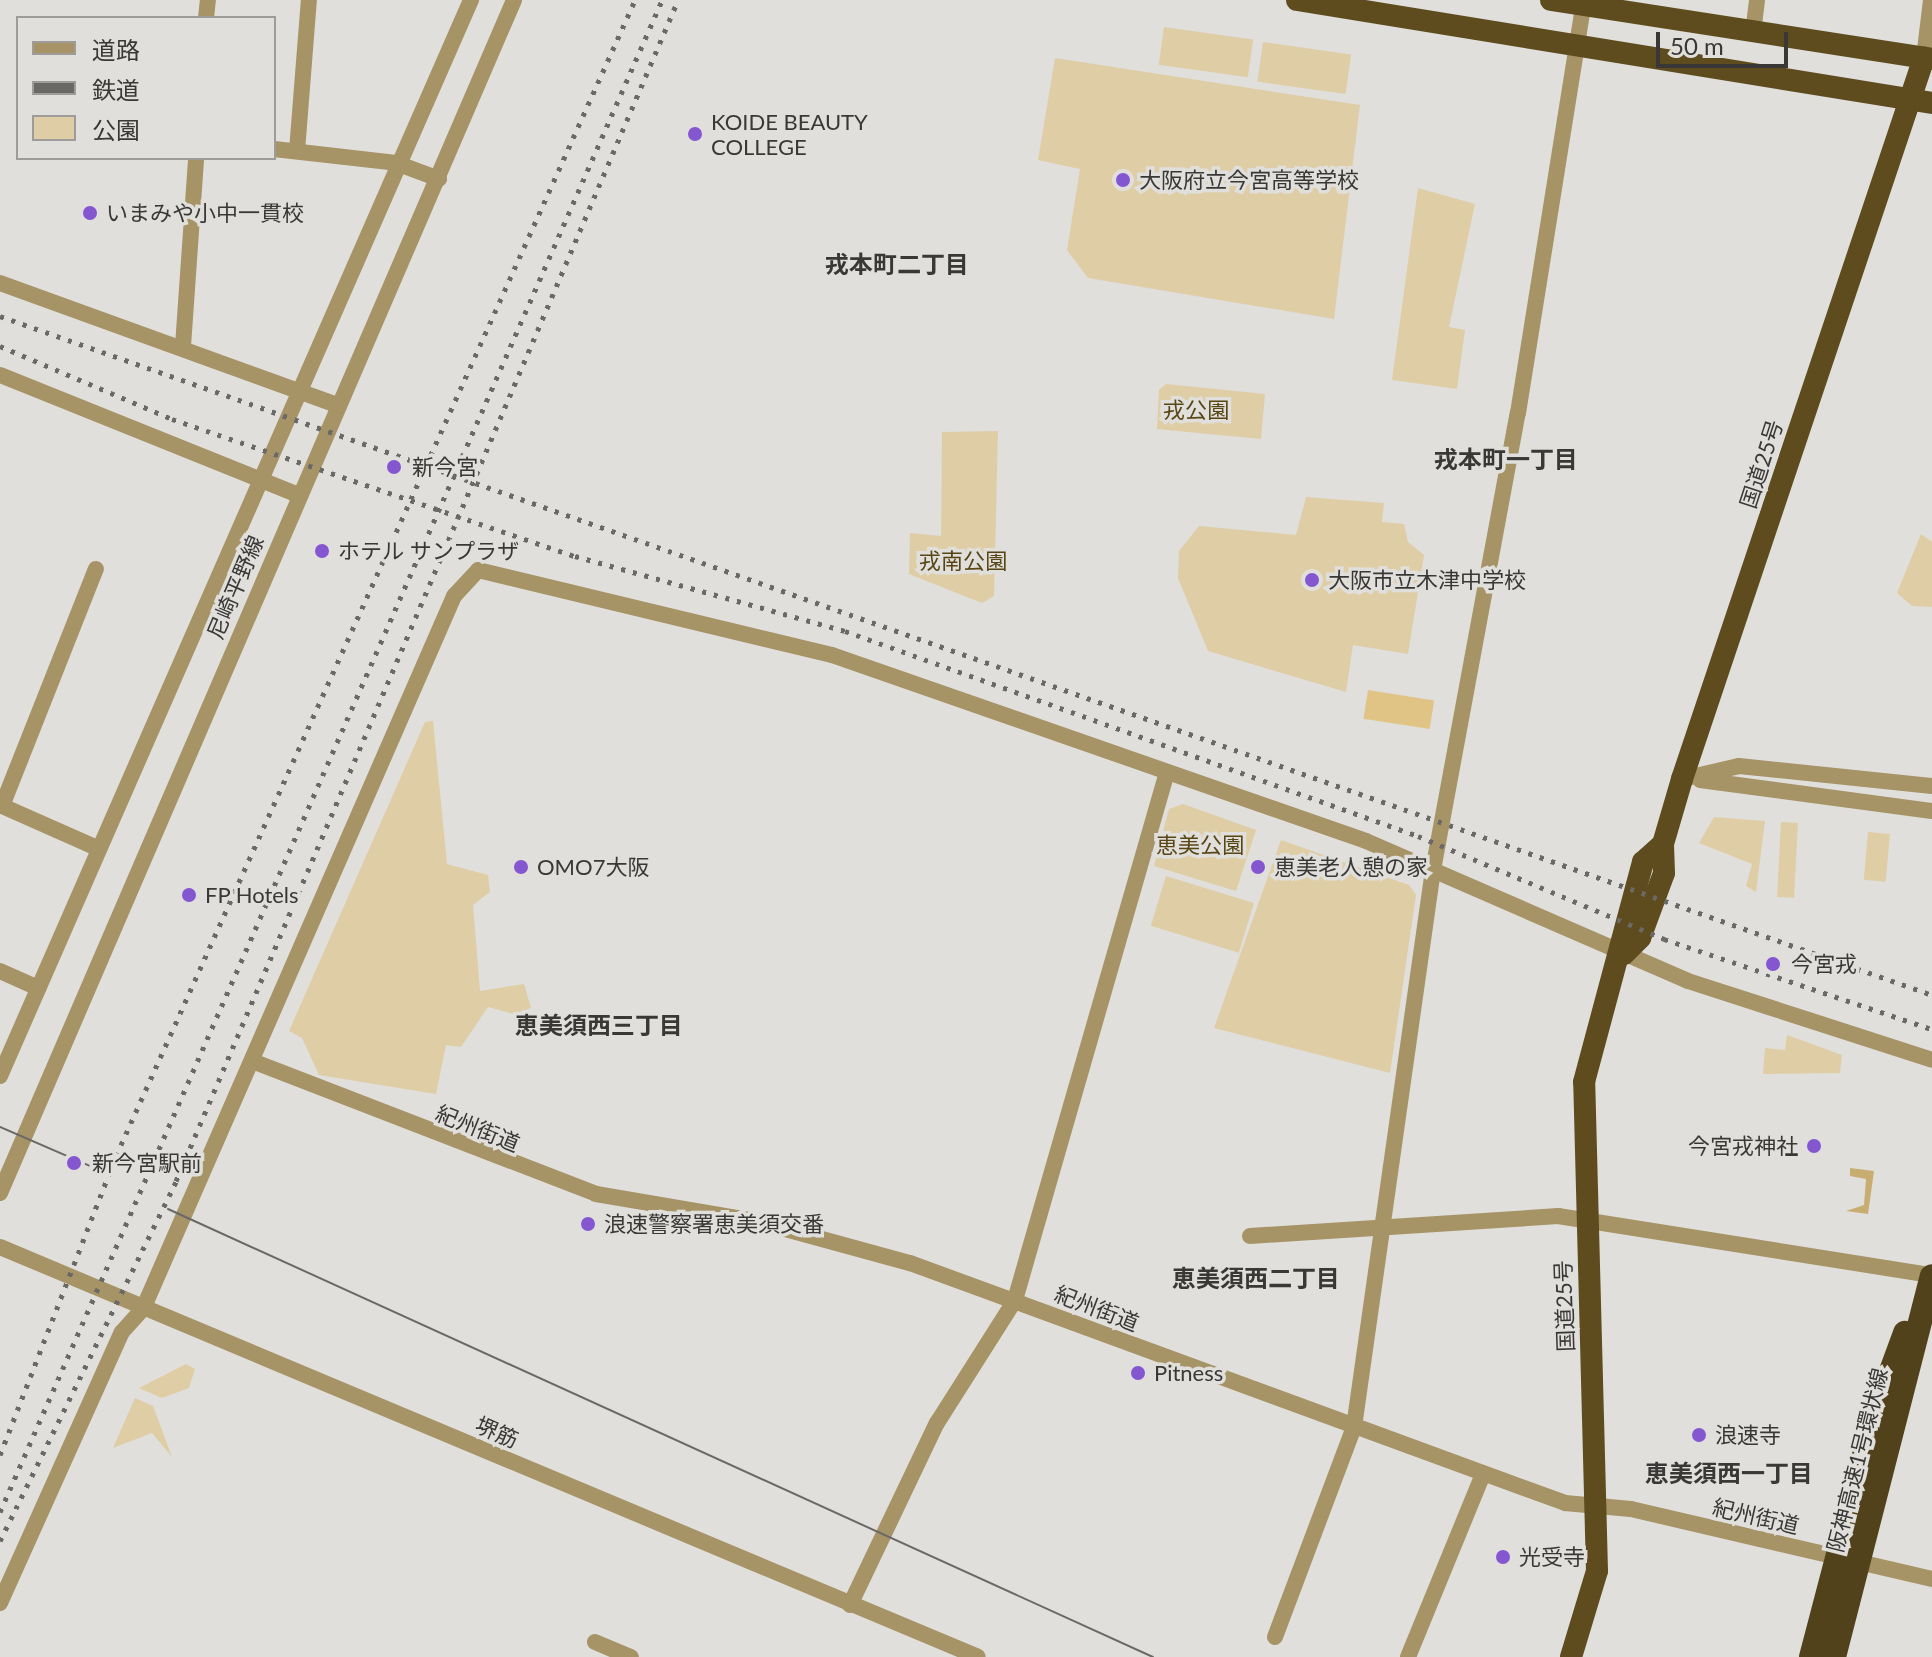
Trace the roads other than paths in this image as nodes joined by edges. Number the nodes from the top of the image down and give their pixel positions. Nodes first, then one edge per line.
1 (309, 0) edge
2 (471, 0) edge
3 (514, 0) edge
4 (1297, 0) edge
5 (1551, 0) edge
6 (1757, 0) edge
7 (1931, 0) edge
8 (1583, 5) junction
9 (1753, 33) junction
10 (1582, 46) junction
11 (1929, 54) edge
12 (1922, 102) edge
13 (276, 149) edge
14 (297, 151) junction
15 (196, 160) edge
16 (396, 163) junction
17 (439, 179) junction
18 (0, 283) edge
19 (183, 346) junction
20 (0, 375) edge
21 (297, 389) junction
22 (337, 405) junction
23 (258, 479) junction
24 (298, 495) junction
25 (96, 569) dead end
26 (1167, 772) junction
27 (1682, 779) junction
28 (1932, 786) edge
29 (1, 806) edge
30 (1932, 811) edge
31 (95, 847) junction
32 (1433, 870) junction
33 (1624, 954) junction
34 (0, 971) edge
35 (38, 988) junction
36 (1932, 1060) edge
37 (252, 1061) junction
38 (0, 1076) edge
39 (0, 1193) edge
40 (1385, 1224) junction
41 (1588, 1224) junction
42 (1250, 1236) dead end
43 (0, 1247) edge
44 (1930, 1281) edge
45 (1015, 1300) junction
46 (143, 1309) junction
47 (1354, 1427) junction
48 (1483, 1474) junction
49 (1597, 1504) junction
50 (1932, 1579) edge
51 (0, 1603) edge
52 (850, 1605) junction
53 (1275, 1637) dead end
54 (595, 1642) dead end
55 (631, 1657) edge
56 (978, 1657) edge
57 (1408, 1657) edge
58 (1571, 1657) edge
59 (1811, 1657) edge
60 (1834, 1657) edge

1 - 14 street
2 - 16 street, 尼崎平野線
3 - 17 street, 尼崎平野線
4 - 10 highway
5 - 8 highway
6 - 9 street
7 - 11 street
8 - 9 highway
8 - 10 street
9 - 11 highway
10 - 12 highway
10 - 32 street
11 - 12 highway, 国道25号
12 - 27 highway, 国道25号
13 - 14 street
14 - 16 street
15 - 19 street
16 - 17 street
16 - 21 street, 尼崎平野線
17 - 22 street, 尼崎平野線
18 - 19 street
19 - 21 street
20 - 23 street
21 - 22 street
21 - 23 street, 尼崎平野線
22 - 24 street, 尼崎平野線
23 - 24 street
23 - 31 street, 尼崎平野線
24 - 39 street, 尼崎平野線
25 - 29 street
26 - 32 street
26 - 37 street
26 - 45 street
27 - 28 street
27 - 30 street
27 - 33 highway, 国道25号
29 - 31 street
31 - 35 street, 尼崎平野線
32 - 33 street
32 - 40 street
33 - 36 street
33 - 41 highway, 国道25号
34 - 35 street
35 - 38 street, 尼崎平野線
37 - 45 street, 紀州街道
37 - 46 street
40 - 41 street
40 - 42 street
40 - 47 street
41 - 44 street
41 - 49 highway, 国道25号
43 - 46 street, 堺筋
44 - 59 highway, bridge
44 - 60 highway, 阪神高速1号環状線, bridge
45 - 47 street, 紀州街道
45 - 52 street
46 - 51 street
46 - 52 street, 堺筋
47 - 48 street, 紀州街道
47 - 53 street
48 - 49 street, 紀州街道
48 - 57 street
49 - 50 street, 紀州街道
49 - 58 highway, 国道25号
52 - 56 street, 堺筋
54 - 55 street

